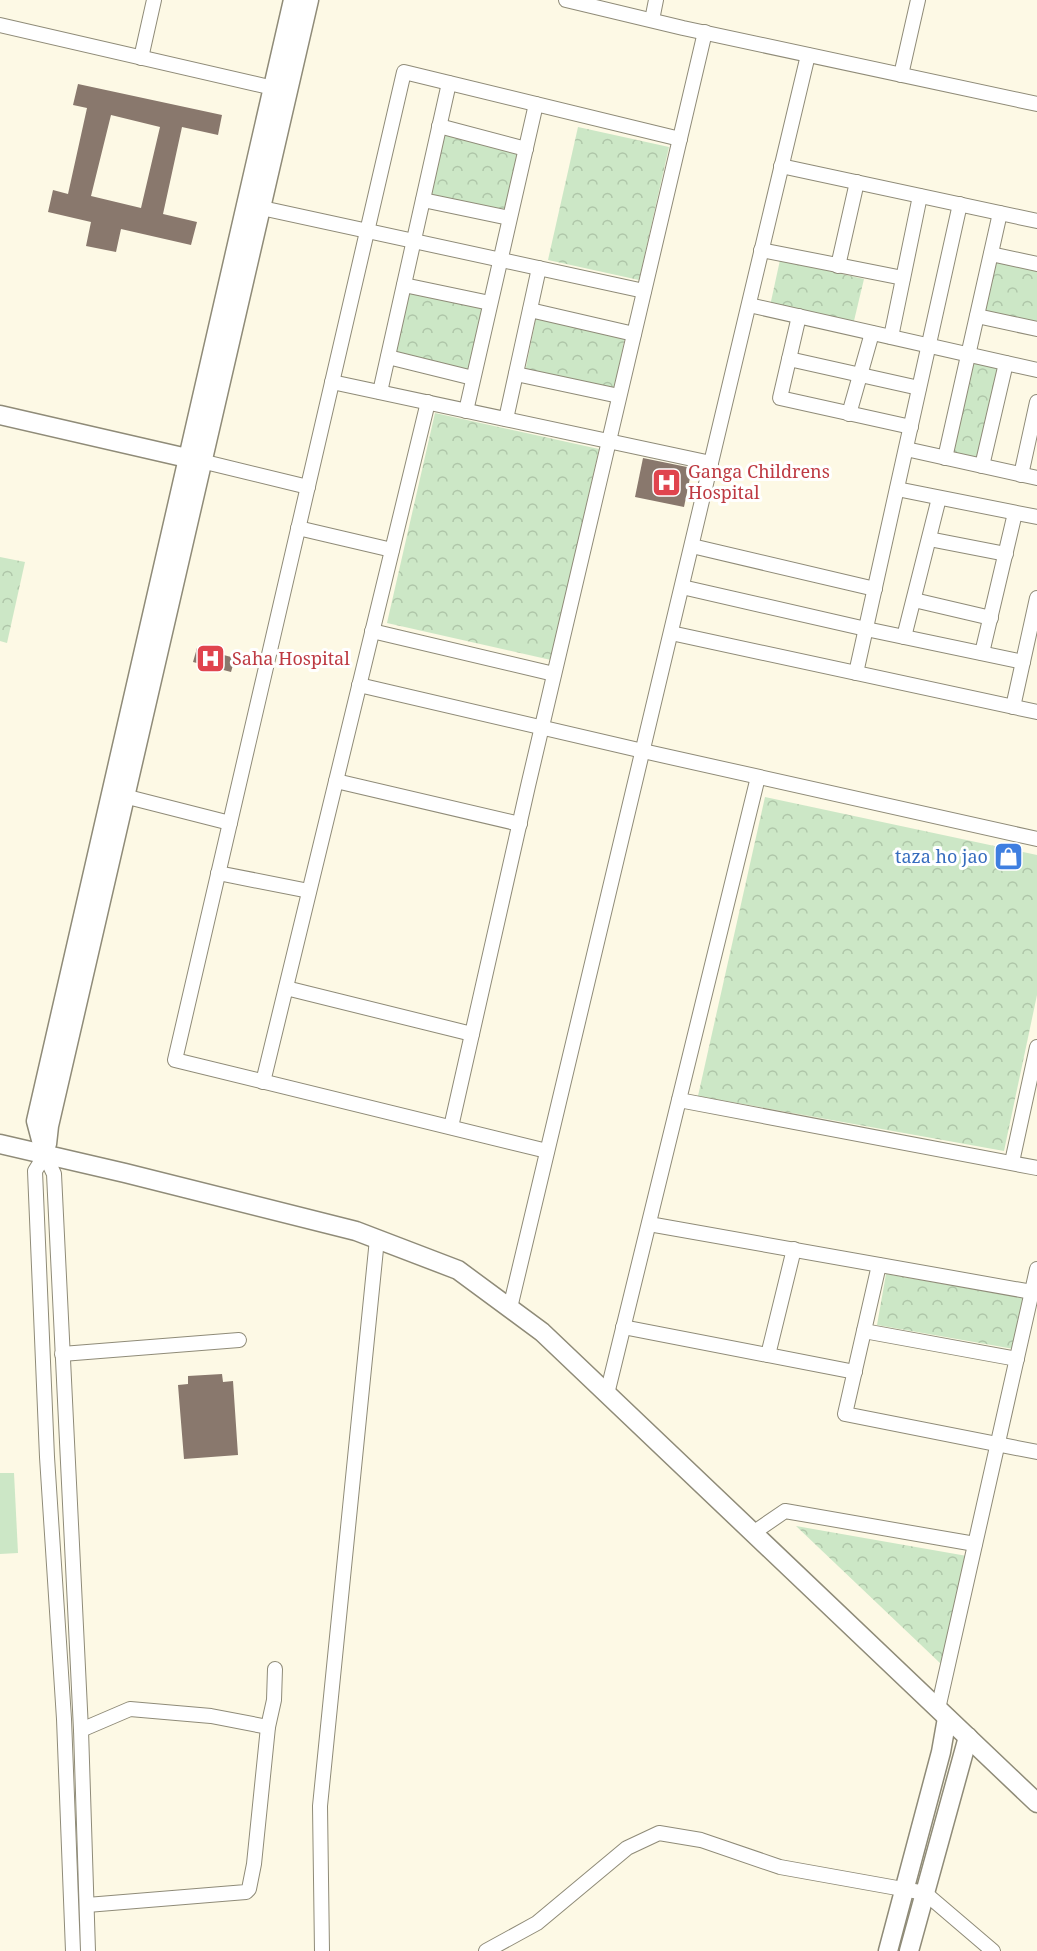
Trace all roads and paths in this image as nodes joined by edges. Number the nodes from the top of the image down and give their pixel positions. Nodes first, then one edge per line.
1 (154, 0) edge
2 (293, 0) edge
3 (309, 0) edge
4 (566, 0) edge
5 (656, 0) edge
6 (918, 0) edge
7 (652, 20) junction
8 (0, 25) edge
9 (705, 32) junction
10 (808, 55) junction
11 (141, 58) junction
12 (901, 75) junction
13 (448, 83) junction
14 (280, 90) junction
15 (536, 104) junction
16 (1037, 104) edge
17 (439, 126) junction
18 (680, 139) junction
19 (526, 149) junction
20 (781, 166) junction
21 (857, 182) junction
22 (920, 196) junction
23 (423, 200) junction
24 (960, 204) junction
25 (254, 206) junction
26 (1000, 213) junction
27 (509, 218) junction
28 (1037, 221) edge
29 (367, 231) junction
30 (414, 241) junction
31 (762, 250) junction
32 (991, 254) junction
33 (500, 260) junction
34 (1037, 264) edge
35 (838, 266) junction
36 (539, 268) junction
37 (903, 279) junction
38 (404, 285) junction
39 (644, 291) junction
40 (490, 303) junction
41 (749, 304) junction
42 (530, 310) junction
43 (799, 316) junction
44 (977, 316) junction
45 (1037, 329) edge
46 (872, 333) junction
47 (634, 334) junction
48 (891, 336) junction
49 (929, 345) junction
50 (968, 354) junction
51 (388, 357) junction
52 (789, 359) junction
53 (1006, 363) junction
54 (1037, 370) edge
55 (516, 374) junction
56 (861, 375) junction
57 (473, 378) junction
58 (332, 382) junction
59 (919, 388) junction
60 (380, 392) junction
61 (619, 396) junction
62 (428, 402) junction
63 (1037, 402) edge
64 (466, 411) junction
65 (849, 414) junction
66 (0, 415) edge
67 (506, 419) junction
68 (910, 427) junction
69 (609, 442) junction
70 (906, 449) junction
71 (945, 458) junction
72 (195, 460) junction
73 (711, 464) junction
74 (982, 466) junction
75 (1021, 475) junction
76 (1037, 478) edge
77 (308, 487) junction
78 (897, 489) junction
79 (939, 498) junction
80 (1015, 513) junction
81 (1037, 517) edge
82 (298, 528) junction
83 (929, 539) junction
84 (692, 546) junction
85 (392, 550) junction
86 (1005, 554) junction
87 (682, 587) junction
88 (875, 589) junction
89 (1037, 598) edge
90 (914, 600) junction
91 (991, 618) junction
92 (866, 630) junction
93 (372, 631) junction
94 (671, 633) junction
95 (904, 637) junction
96 (982, 654) junction
97 (1023, 662) junction
98 (856, 673) junction
99 (554, 674) junction
100 (359, 685) junction
101 (1013, 707) junction
102 (1037, 712) edge
103 (542, 728) junction
104 (643, 751) junction
105 (758, 777) junction
106 (336, 781) junction
107 (117, 794) junction
108 (230, 823) junction
109 (520, 824) junction
110 (1037, 840) edge
111 (218, 873) junction
112 (309, 891) junction
113 (286, 988) junction
114 (472, 1034) junction
115 (1037, 1047) edge
116 (263, 1082) junction
117 (679, 1100) junction
118 (451, 1127) junction
119 (0, 1144) edge
120 (548, 1151) junction
121 (45, 1155) junction
122 (1012, 1162) junction
123 (1037, 1167) edge
124 (649, 1224) junction
125 (377, 1239) junction
126 (794, 1249) junction
127 (879, 1265) junction
128 (1037, 1269) edge
129 (1032, 1292) junction
130 (510, 1308) junction
131 (623, 1327) junction
132 (864, 1331) junction
133 (239, 1340) dead end
134 (62, 1354) junction
135 (768, 1355) junction
136 (1017, 1359) junction
137 (855, 1372) junction
138 (607, 1394) junction
139 (998, 1444) junction
140 (1037, 1452) edge
141 (753, 1533) junction
142 (975, 1544) junction
143 (275, 1669) dead end
144 (943, 1713) junction
145 (268, 1726) junction
146 (81, 1730) junction
147 (968, 1737) junction
148 (1034, 1794) edge
149 (904, 1889) junction
150 (925, 1893) junction
151 (87, 1905) junction
152 (73, 1951) edge
153 (88, 1951) edge
154 (322, 1951) edge
155 (486, 1951) edge
156 (888, 1951) edge
157 (909, 1951) edge
158 (993, 1951) edge

1 - 11 street
2 - 14 street
3 - 14 street
4 - 7 street
5 - 7 street
6 - 12 street
7 - 9 street
8 - 11 street
9 - 10 street
9 - 18 street
10 - 12 street
10 - 20 street
11 - 14 street
12 - 16 street
13 - 15 street
13 - 17 street
13 - 29 street
14 - 25 street
15 - 18 street
15 - 19 street
17 - 19 street
17 - 23 street
18 - 39 street
19 - 27 street
20 - 21 street
20 - 31 street
21 - 22 street
21 - 35 street
22 - 24 street
22 - 37 street
23 - 27 street
23 - 30 street
24 - 26 street
24 - 49 street
25 - 29 street
25 - 72 street
26 - 28 street
26 - 32 street
27 - 33 street
29 - 30 street
29 - 58 street
30 - 33 street
30 - 38 street
31 - 35 street
31 - 41 street
32 - 34 street
32 - 44 street
33 - 36 street
33 - 40 street
35 - 37 street
36 - 39 street
36 - 42 street
37 - 48 street
38 - 40 street
38 - 51 street
39 - 47 street
40 - 57 street
41 - 43 street
41 - 73 street
42 - 47 street
42 - 55 street
43 - 46 street
43 - 52 street
44 - 45 street
44 - 50 street
46 - 48 street
46 - 56 street
47 - 61 street
48 - 49 street
49 - 50 street
49 - 59 street
50 - 53 street
50 - 71 street
51 - 57 street
51 - 60 street
52 - 56 street
52 - 65 street
53 - 54 street
53 - 74 street
55 - 61 street
55 - 67 street
56 - 59 street
56 - 65 street
57 - 64 street
58 - 60 street
58 - 77 street
59 - 68 street
60 - 62 street
61 - 69 street
62 - 64 street
62 - 85 street
63 - 75 street
64 - 67 street
65 - 68 street
66 - 72 street
67 - 69 street
68 - 70 street
69 - 73 street
69 - 99 street
70 - 71 street
70 - 78 street
71 - 74 street
72 - 77 street
72 - 107 street
73 - 84 street
74 - 75 street
75 - 76 street
77 - 82 street
78 - 79 street
78 - 88 street
79 - 80 street
79 - 83 street
80 - 81 street
80 - 86 street
82 - 85 street
82 - 108 street
83 - 86 street
83 - 90 street
84 - 87 street
84 - 88 street
85 - 93 street
86 - 91 street
87 - 92 street
87 - 94 street
88 - 92 street
89 - 97 street
90 - 91 street
90 - 95 street
91 - 96 street
92 - 95 street
92 - 98 street
93 - 99 street
93 - 100 street
94 - 98 street
94 - 104 street
95 - 96 street
96 - 97 street
97 - 101 street
98 - 101 street
99 - 103 street
100 - 103 street
100 - 106 street
101 - 102 street
103 - 104 street
103 - 109 street
104 - 105 street
104 - 120 street
105 - 110 street
105 - 117 street
106 - 109 street
106 - 112 street
107 - 108 street
107 - 121 street
108 - 111 street
109 - 114 street
111 - 112 street
111 - 116 street
112 - 113 street
113 - 114 street
113 - 116 street
114 - 118 street
115 - 122 street
116 - 118 street
117 - 122 street
117 - 124 street
118 - 120 street
119 - 121 street
120 - 130 street
121 - 125 street
121 - 134 street
121 - 152 street
122 - 123 street
124 - 126 street
124 - 131 street
125 - 130 street
125 - 154 street
126 - 127 street
126 - 135 street
127 - 129 street
127 - 132 street
128 - 129 street
129 - 136 street
130 - 138 street
131 - 135 street
131 - 138 street
132 - 136 street
132 - 137 street
133 - 134 street
134 - 146 street
135 - 137 street
136 - 139 street
137 - 139 street
138 - 141 street
139 - 140 street
139 - 142 street
141 - 142 street
141 - 144 street
142 - 144 street
143 - 145 street
144 - 147 street
144 - 149 street
145 - 146 street
145 - 151 street
146 - 151 street
147 - 148 street
147 - 150 street
149 - 150 street
149 - 155 street
149 - 156 street
150 - 157 street
150 - 158 street
151 - 153 street

